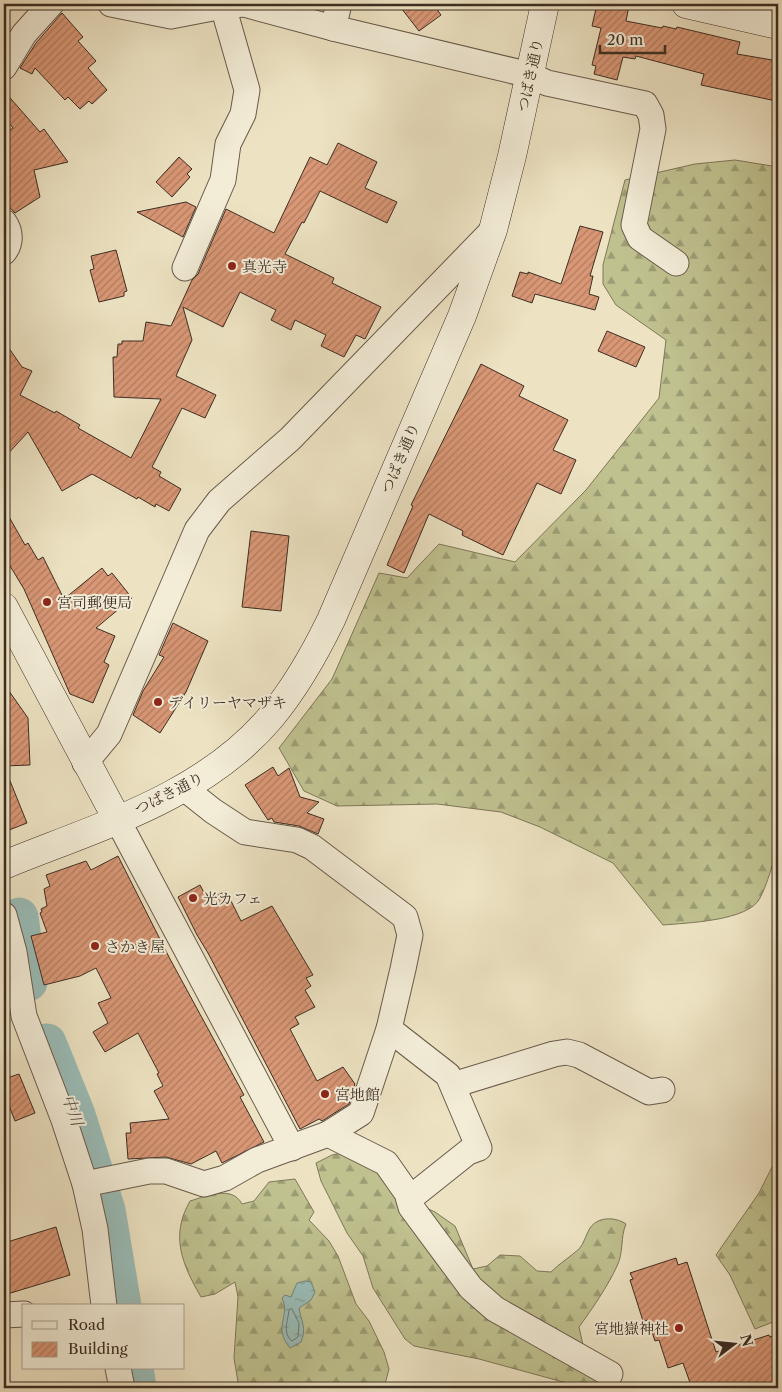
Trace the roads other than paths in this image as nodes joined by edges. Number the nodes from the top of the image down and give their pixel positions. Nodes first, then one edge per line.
1 (51, 4) edge
2 (111, 4) edge
3 (339, 4) edge
4 (545, 4) edge
5 (686, 4) edge
6 (223, 6) junction
7 (778, 25) edge
8 (333, 28) junction
9 (4, 66) edge
10 (530, 75) junction
11 (4, 222) edge
12 (493, 230) junction
13 (4, 252) edge
14 (676, 263) dead end
15 (185, 268) dead end
16 (4, 607) edge
17 (85, 763) junction
18 (184, 788) junction
19 (117, 819) junction
20 (4, 865) edge
21 (4, 916) edge
22 (389, 1029) junction
23 (453, 1085) junction
24 (662, 1090) dead end
25 (328, 1134) junction
26 (292, 1148) junction
27 (85, 1184) junction
28 (409, 1199) junction
29 (104, 1304) edge
30 (22, 1314) edge
31 (4, 1315) edge
32 (118, 1370) edge
33 (610, 1374) dead end
34 (122, 1388) edge

1 - 9 street
2 - 6 street
3 - 8 street
4 - 10 main road, つばき通り
5 - 7 main road
6 - 8 street
6 - 15 street
8 - 10 street
10 - 12 main road, つばき通り
10 - 14 street
11 - 13 street
12 - 17 street
12 - 18 main road, つばき通り
16 - 17 main road
17 - 19 main road
18 - 19 main road, つばき通り
18 - 22 street
19 - 20 main road, つばき通り
19 - 26 street
21 - 27 street
22 - 23 street
22 - 25 street
23 - 24 street
23 - 28 street
25 - 26 street
25 - 28 street
26 - 27 street
27 - 29 street
28 - 33 street
30 - 31 street
32 - 34 street

